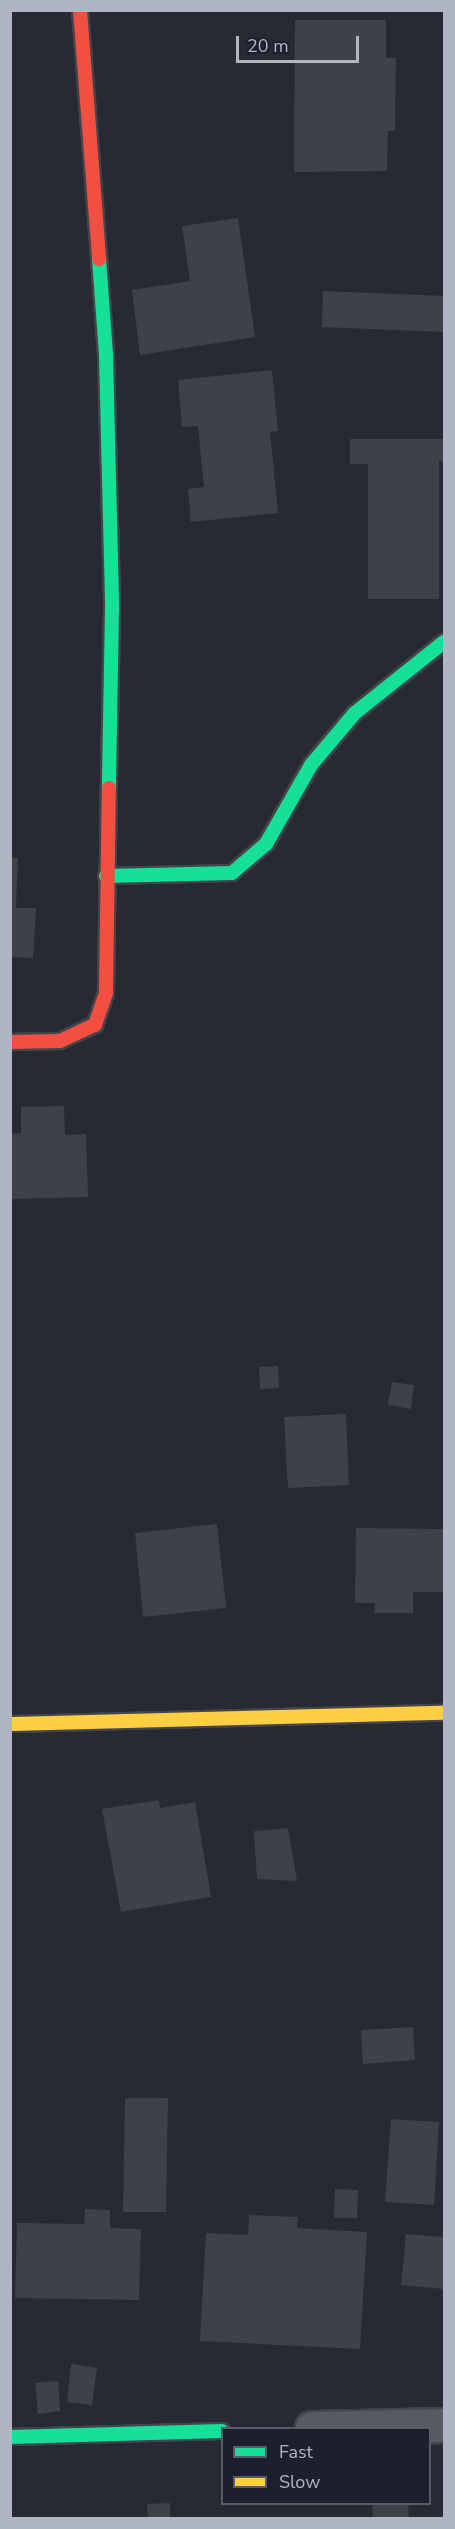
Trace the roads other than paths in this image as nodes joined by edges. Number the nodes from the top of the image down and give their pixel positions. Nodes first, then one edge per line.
1 (80, 10) edge
2 (444, 642) edge
3 (106, 876) junction
4 (10, 1042) edge
5 (444, 1713) edge
6 (10, 1724) edge
7 (444, 2425) edge
8 (356, 2427) edge
9 (221, 2431) edge
10 (10, 2437) edge

1 - 3 street
2 - 3 street
3 - 4 street
5 - 6 street
7 - 8 street
9 - 10 street

